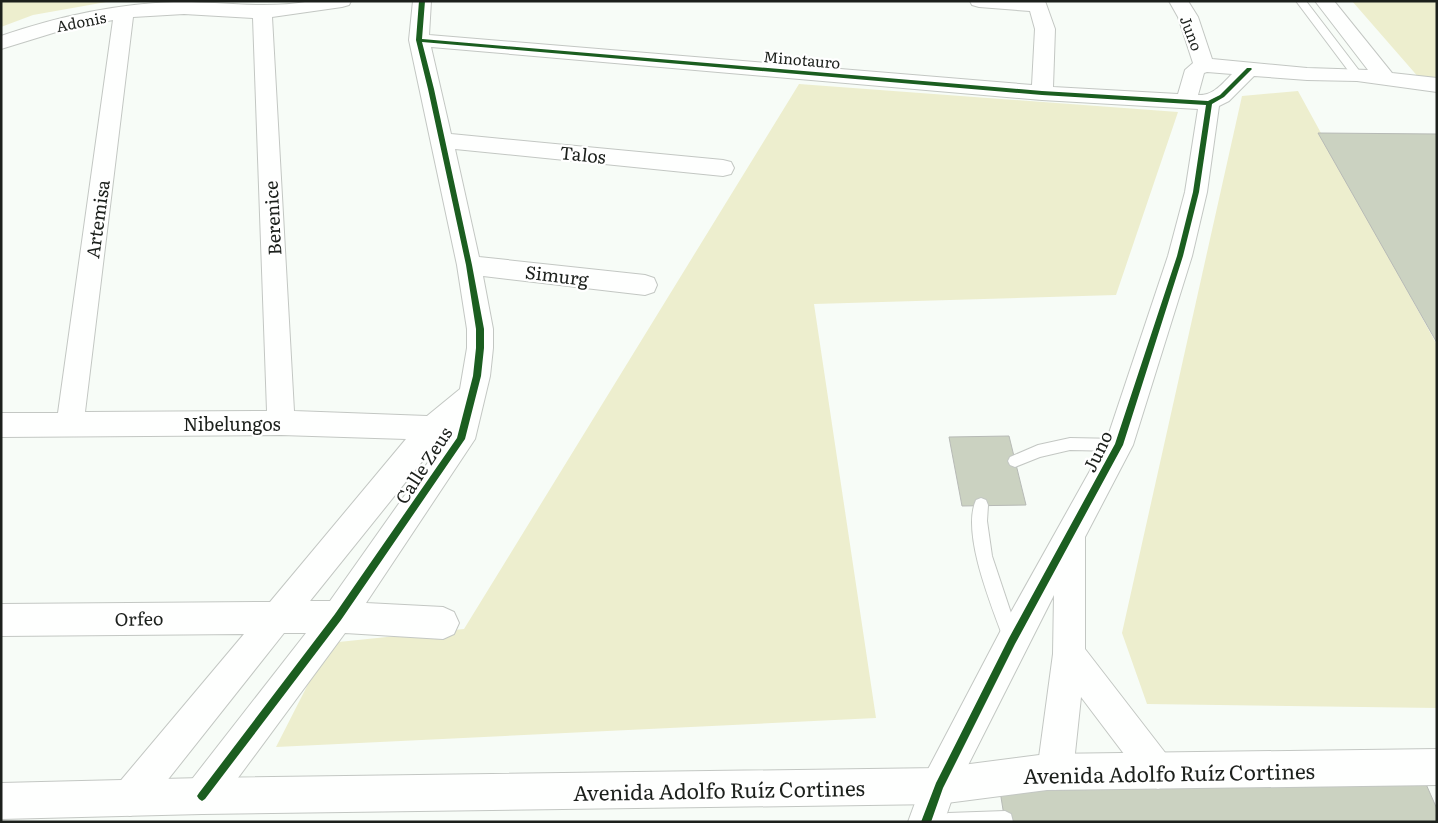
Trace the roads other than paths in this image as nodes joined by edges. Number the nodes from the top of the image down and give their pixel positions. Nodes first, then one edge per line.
1 (342, 1) edge
2 (422, 1) edge
3 (979, 1) edge
4 (1178, 1) edge
5 (1301, 1) edge
6 (1324, 1) edge
7 (1037, 4) edge
8 (262, 12) junction
9 (124, 13) junction
10 (419, 40) junction
11 (1, 43) edge
12 (1204, 65) junction
13 (1249, 69) junction
14 (1357, 76) junction
15 (1385, 78) junction
16 (1437, 85) edge
17 (1042, 93) junction
18 (1196, 102) junction
19 (442, 140) junction
20 (723, 168) dead end
21 (469, 265) junction
22 (645, 285) dead end
23 (472, 395) junction
24 (281, 423) junction
25 (70, 424) junction
26 (1, 425) edge
27 (432, 428) junction
28 (461, 439) junction
29 (1119, 445) junction
30 (1016, 461) dead end
31 (981, 506) dead end
32 (1070, 534) junction
33 (278, 617) junction
34 (338, 617) junction
35 (1, 620) edge
36 (443, 623) dead end
37 (1012, 641) junction
38 (1069, 654) junction
39 (1437, 767) edge
40 (1158, 771) junction
41 (1055, 772) junction
42 (939, 786) junction
43 (202, 796) junction
44 (130, 798) junction
45 (1, 801) edge
46 (1005, 820) dead end
47 (926, 822) edge
48 (948, 822) edge

1 - 8 street, Adonis
2 - 10 street, Calle Zeus
3 - 7 street
4 - 12 street, Juno
5 - 14 lane
6 - 15 street
7 - 17 street
8 - 9 street, Adonis
8 - 24 street, Berenice
9 - 11 street, Adonis
9 - 25 street, Artemisa
10 - 17 street, Minotauro
10 - 19 street, Calle Zeus
12 - 13 street, Juno
12 - 18 street, Juno
13 - 14 street, Juno
13 - 18 street
14 - 15 street, Juno
15 - 16 street, Juno
17 - 18 street, Minotauro
18 - 29 street, Juno
19 - 20 street, Talos
19 - 21 street, Calle Zeus
21 - 22 street, Simurg
21 - 23 street, Calle Zeus
23 - 27 street, Calle Zeus
23 - 28 street, Calle Zeus
24 - 25 street, Nibelungos
24 - 27 street, Nibelungos
25 - 26 street, Nibelungos
27 - 28 street, Nibelungos
27 - 33 street, Calle Zeus
28 - 34 street, Calle Zeus
29 - 30 lane
29 - 32 street, Juno
31 - 37 lane
32 - 37 street, Juno
32 - 38 street
33 - 34 street, Orfeo
33 - 35 street, Orfeo
33 - 44 street, Calle Zeus
34 - 36 street, Orfeo
34 - 43 street, Calle Zeus
37 - 42 street, Juno
38 - 40 street
38 - 41 street
39 - 40 street, Avenida Adolfo Ruíz Cortines
40 - 41 street, Avenida Adolfo Ruíz Cortines
41 - 42 street, Avenida Adolfo Ruíz Cortines
42 - 43 street, Avenida Adolfo Ruíz Cortines
42 - 47 street, Juno
43 - 44 street, Avenida Adolfo Ruíz Cortines
44 - 45 street, Avenida Adolfo Ruíz Cortines
46 - 48 lane

